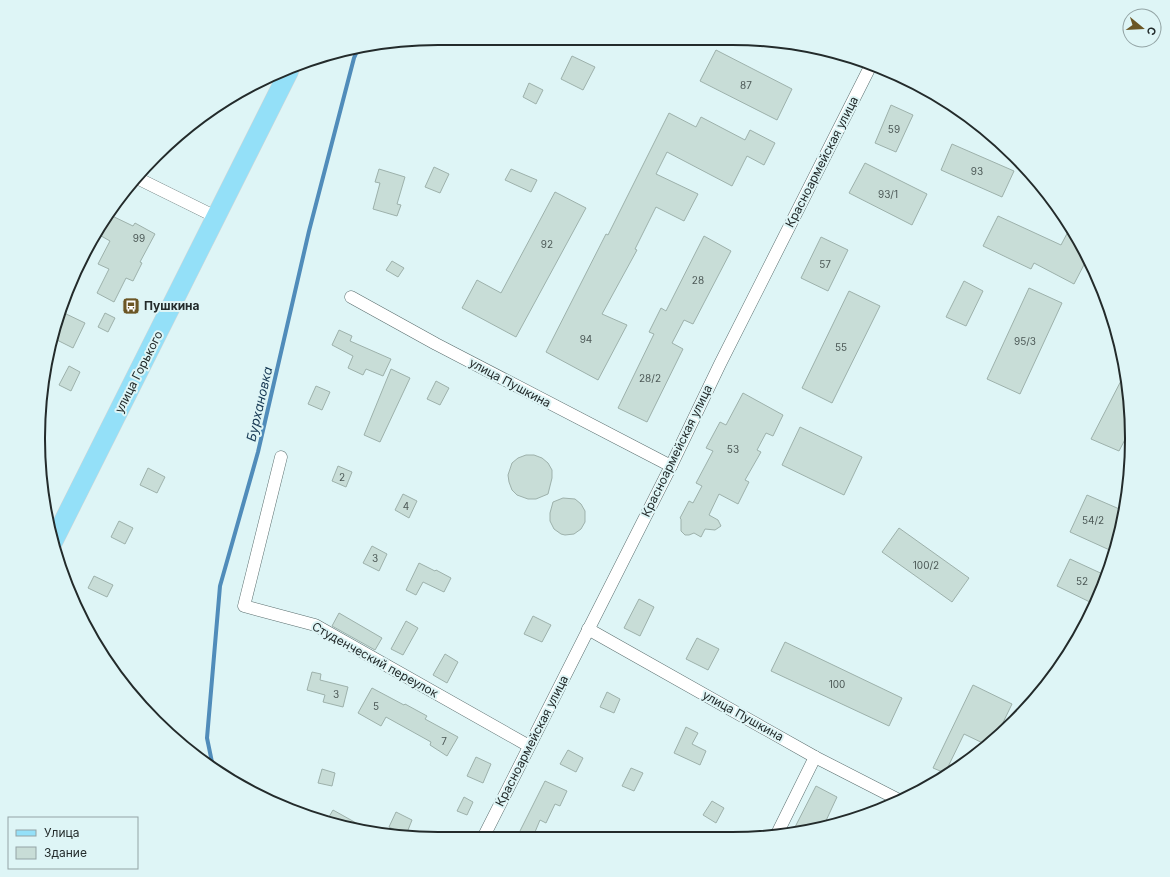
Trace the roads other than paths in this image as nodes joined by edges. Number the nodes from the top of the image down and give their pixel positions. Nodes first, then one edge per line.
1 (869, 70) edge
2 (287, 76) edge
3 (142, 181) edge
4 (216, 217) junction
5 (351, 297) dead end
6 (281, 457) dead end
7 (671, 466) junction
8 (57, 534) edge
9 (588, 629) junction
10 (529, 746) junction
11 (816, 757) junction
12 (893, 797) edge
13 (779, 829) edge
14 (486, 832) edge

1 - 7 street, Красноармейская улица
2 - 4 main road, улица Горького
3 - 4 street
4 - 8 main road, улица Горького
5 - 7 street, улица Пушкина
6 - 10 street, Студенческий переулок
7 - 9 street, Красноармейская улица
9 - 10 street, Красноармейская улица
9 - 11 street, улица Пушкина
10 - 14 street, Красноармейская улица
11 - 12 street, улица Пушкина
11 - 13 street

